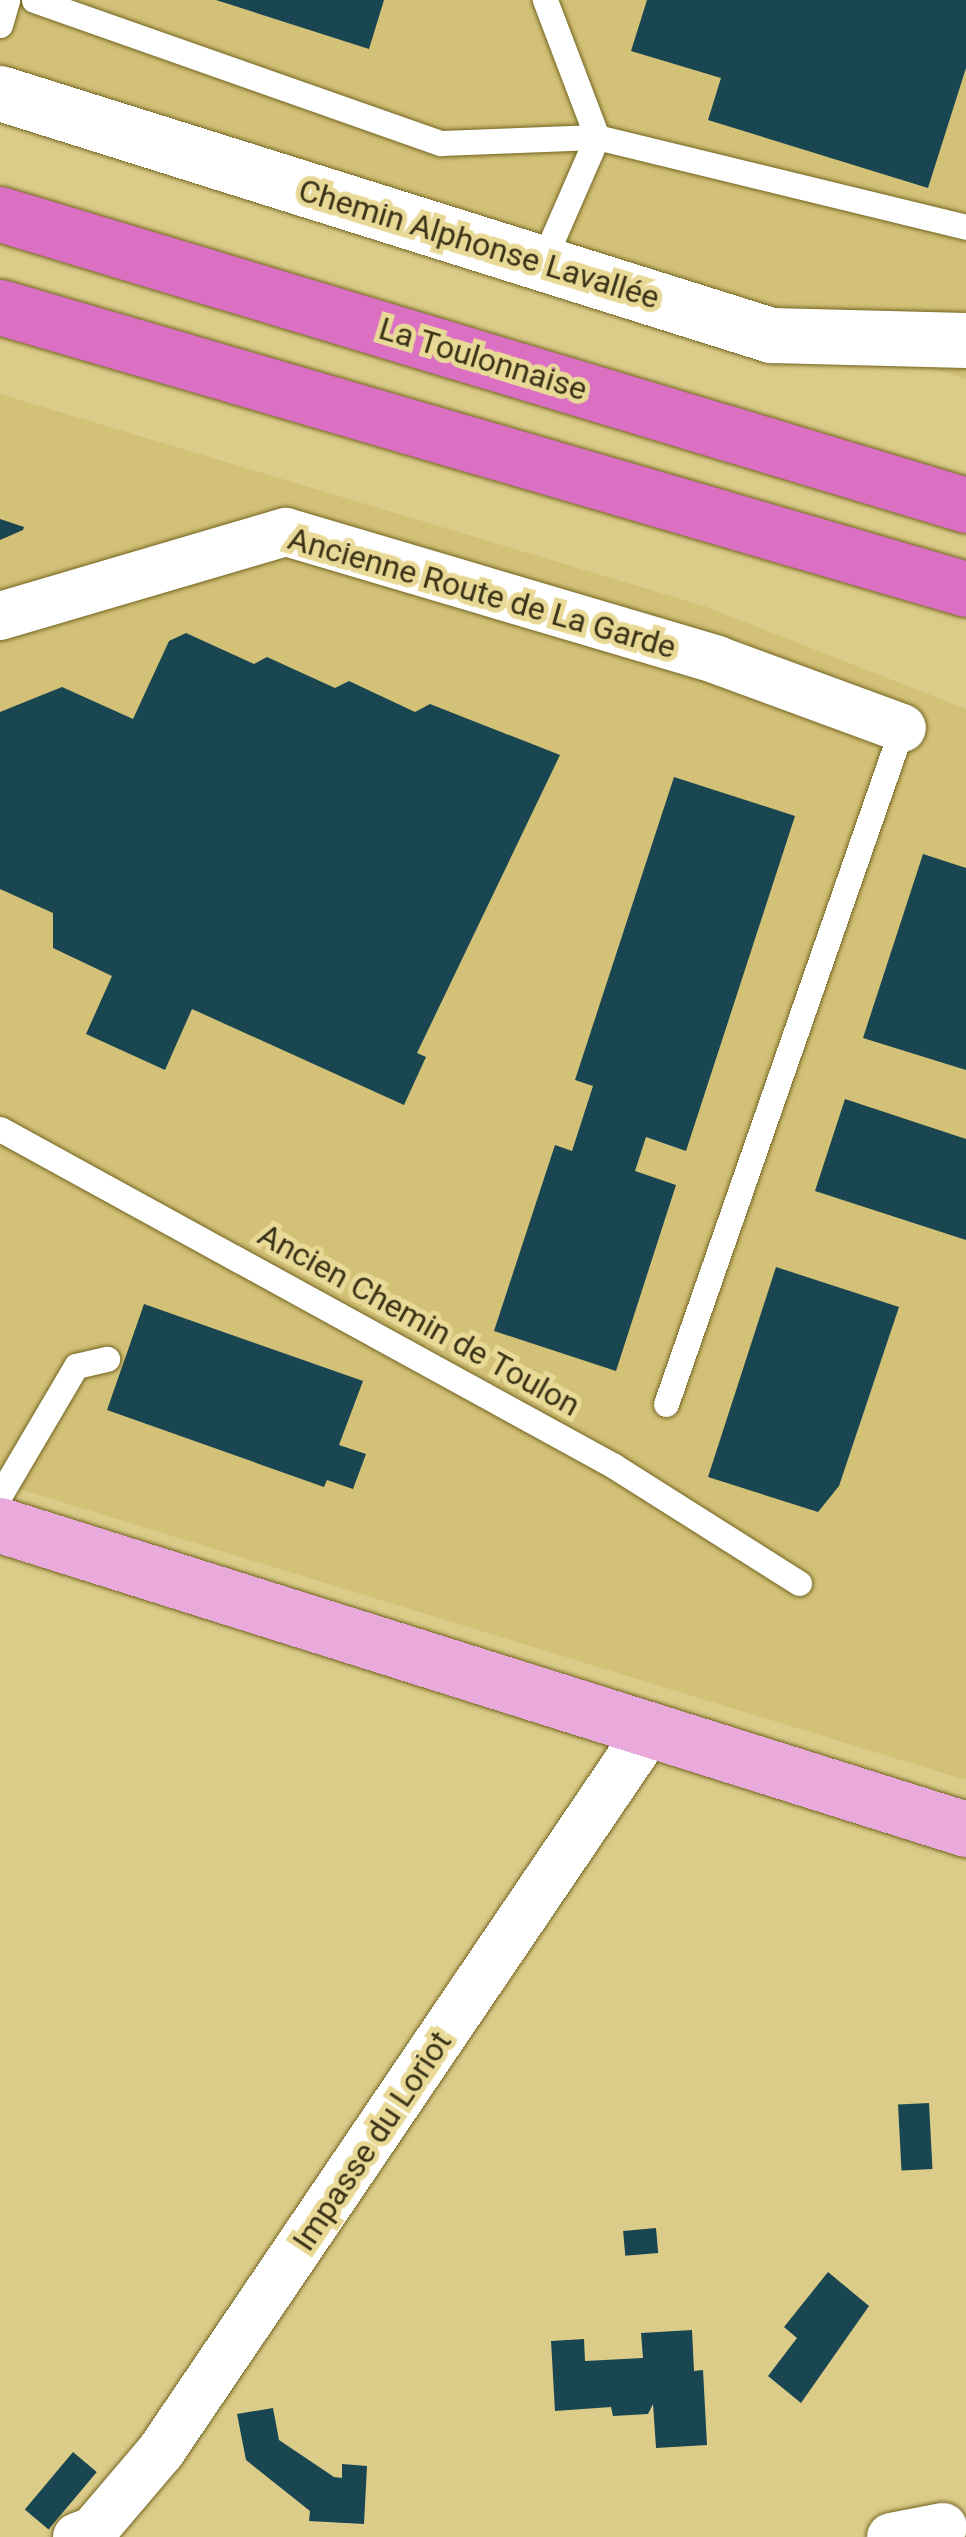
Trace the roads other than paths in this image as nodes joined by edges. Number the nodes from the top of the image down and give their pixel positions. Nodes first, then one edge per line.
1 (6, 0) edge
2 (34, 0) edge
3 (545, 0) edge
4 (0, 25) edge
5 (0, 93) edge
6 (597, 138) junction
7 (0, 214) edge
8 (966, 227) edge
9 (542, 264) junction
10 (0, 307) edge
11 (966, 340) edge
12 (966, 504) edge
13 (719, 520) junction
14 (966, 588) edge
15 (966, 611) edge
16 (0, 616) edge
17 (902, 728) joint
18 (0, 1129) edge
19 (107, 1359) dead end
20 (666, 1404) dead end
21 (0, 1495) edge
22 (0, 1526) edge
23 (799, 1582) dead end
24 (650, 1730) junction
25 (966, 1828) edge
26 (943, 2527) dead end
27 (77, 2537) edge
28 (891, 2537) edge

1 - 4 lane
2 - 6 lane
3 - 6 lane
5 - 9 street, Chemin Alphonse Lavallée
6 - 8 lane
6 - 9 lane
7 - 12 highway, La Toulonnaise
9 - 11 street, Chemin Alphonse Lavallée
10 - 13 highway
13 - 14 highway
13 - 15 highway
16 - 17 street, Ancienne Route de La Garde
17 - 20 lane
18 - 23 lane, Ancien Chemin de Toulon
19 - 21 lane
22 - 24 main road
24 - 25 main road
24 - 27 street, Impasse du Loriot
26 - 28 street

